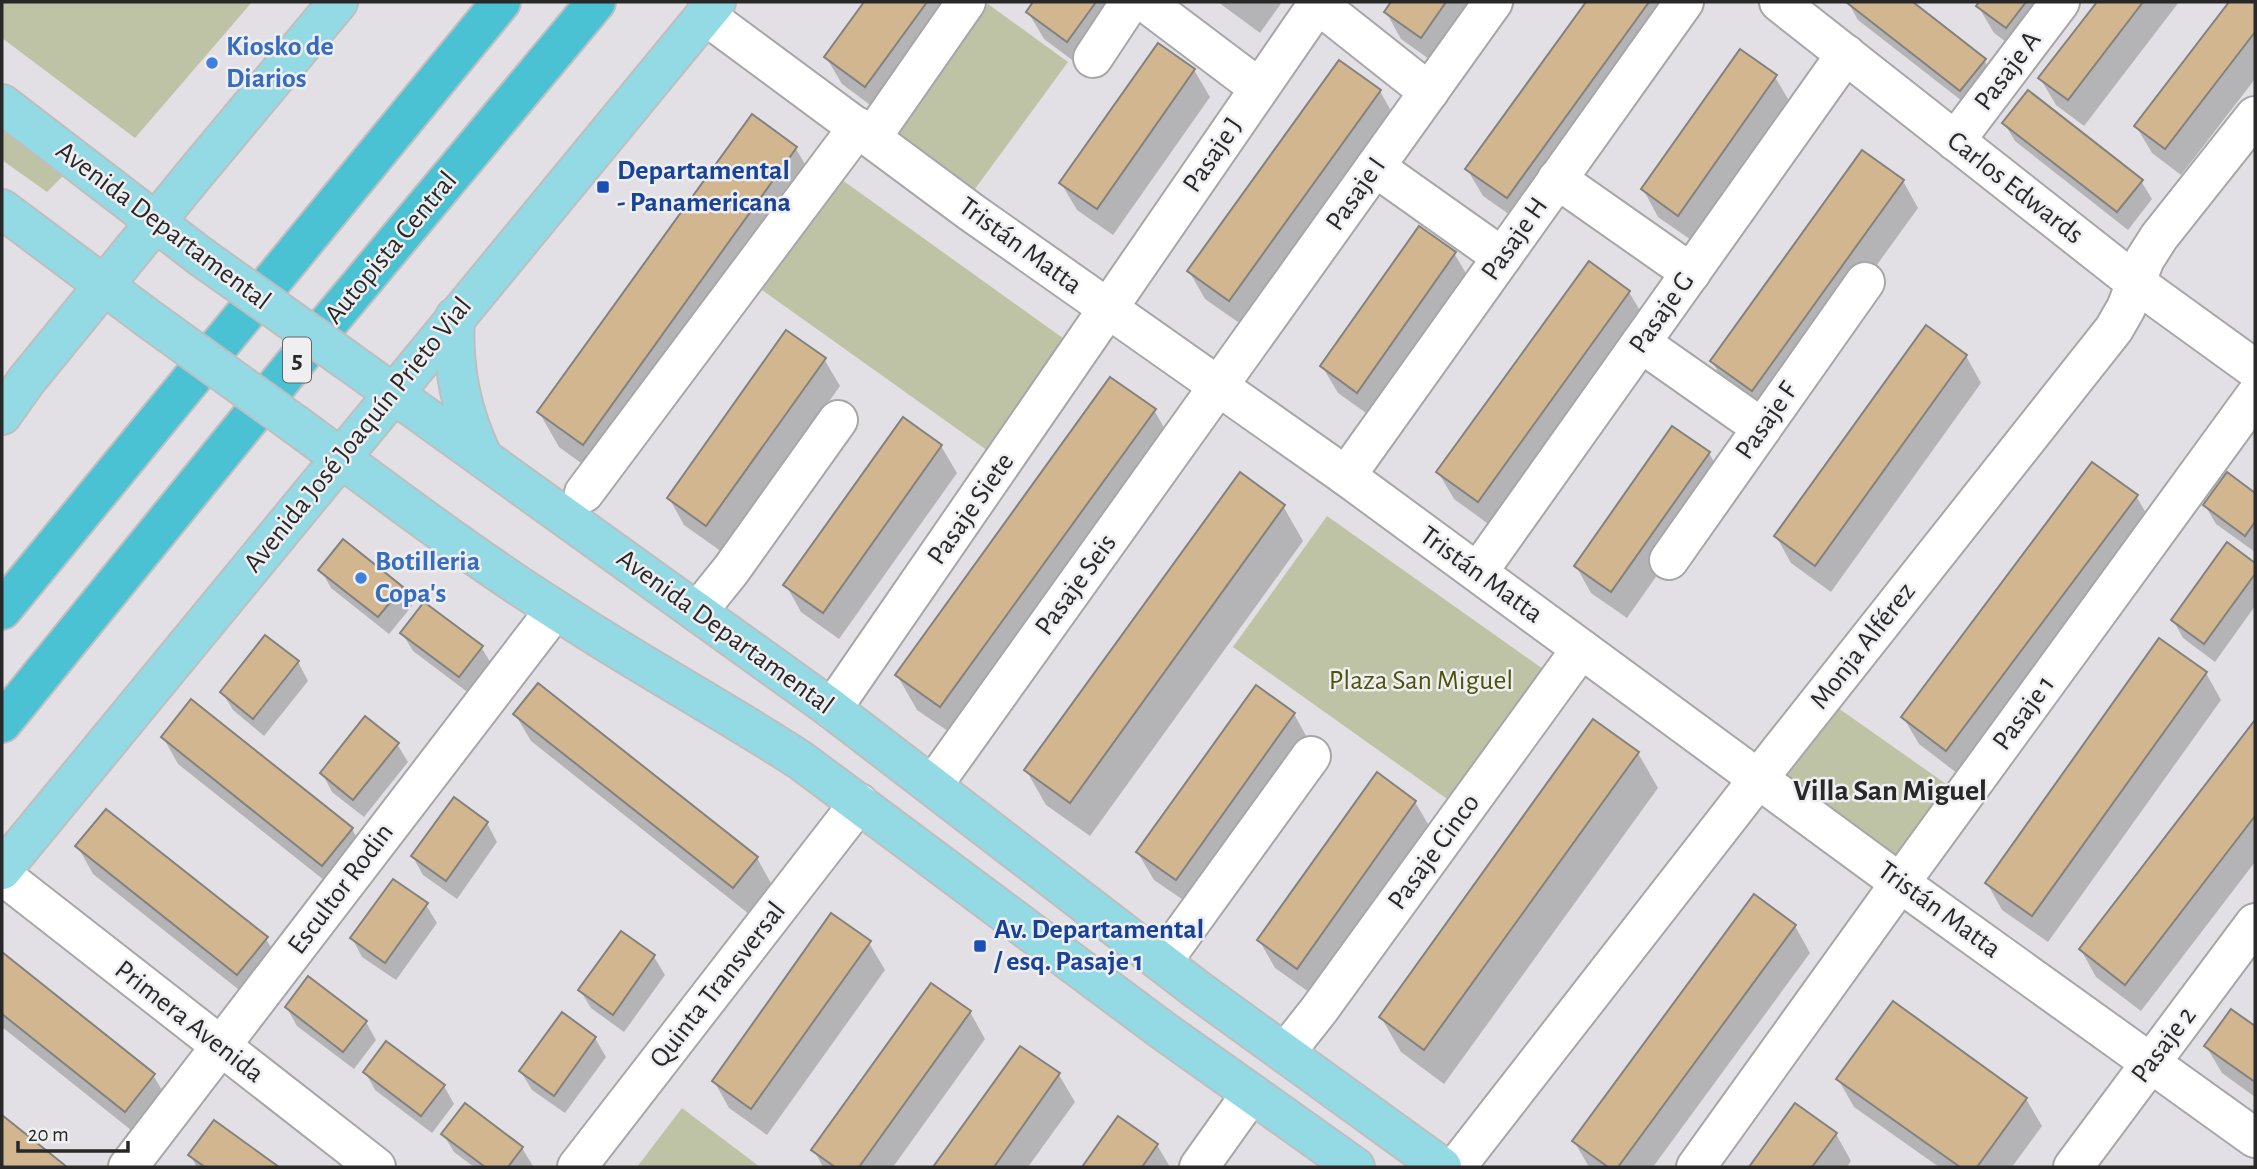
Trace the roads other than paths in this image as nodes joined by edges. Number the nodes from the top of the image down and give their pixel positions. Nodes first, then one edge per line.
1 (338, 2) edge
2 (501, 2) edge
3 (596, 2) edge
4 (966, 2) edge
5 (1130, 2) edge
6 (1145, 2) edge
7 (1493, 2) edge
8 (1684, 2) edge
9 (2060, 2) edge
10 (1318, 3) edge
11 (1794, 6) edge
12 (710, 8) edge
13 (1846, 54) junction
14 (1093, 58) dead end
15 (1259, 88) junction
16 (1429, 92) junction
17 (2, 104) edge
18 (2255, 116) edge
19 (864, 132) junction
20 (1955, 141) junction
21 (1376, 167) junction
22 (1557, 179) junction
23 (2, 209) edge
24 (156, 222) junction
25 (1502, 257) junction
26 (1691, 273) junction
27 (1865, 282) dead end
28 (2136, 282) junction
29 (103, 286) junction
30 (1109, 309) junction
31 (455, 317) junction
32 (1641, 343) junction
33 (2255, 369) edge
34 (14, 382) edge
35 (1220, 386) junction
36 (393, 394) junction
37 (2255, 396) edge
38 (2, 415) edge
39 (838, 420) dead end
40 (1762, 428) junction
41 (340, 457) junction
42 (483, 458) junction
43 (1346, 476) junction
44 (584, 493) dead end
45 (1668, 560) dead end
46 (1478, 572) junction
47 (2, 610) edge
48 (555, 610) junction
49 (698, 611) junction
50 (1581, 649) junction
51 (832, 709) junction
52 (2, 723) edge
53 (1311, 756) dead end
54 (1759, 780) junction
55 (933, 785) junction
56 (859, 803) junction
57 (2, 873) edge
58 (1900, 883) junction
59 (2255, 923) edge
60 (1162, 962) junction
61 (220, 1046) junction
62 (1285, 1053) junction
63 (2150, 1063) junction
64 (1251, 1094) junction
65 (2255, 1139) edge
66 (128, 1167) edge
67 (376, 1167) edge
68 (578, 1167) edge
69 (1199, 1167) edge
70 (1355, 1167) edge
71 (1442, 1167) edge
72 (1456, 1167) edge
73 (1696, 1167) edge
74 (2073, 1167) edge

1 - 24 main road
2 - 47 highway
3 - 52 highway, Autopista Central / 5
4 - 19 street
5 - 14 street
6 - 15 street
7 - 16 street, Pasaje I
8 - 22 street, Pasaje H
9 - 20 street, Pasaje A
10 - 15 street, Pasaje J
10 - 16 street
11 - 13 street, Carlos Edwards
12 - 19 street, Tristán Matta
12 - 31 main road, Avenida José Joaquín Prieto Vial
13 - 20 street, Carlos Edwards
13 - 26 street, Pasaje G
15 - 30 street, Pasaje J
16 - 21 street, Pasaje I
17 - 24 main road, Avenida Departamental
18 - 28 street, Monja Alférez
19 - 30 street, Tristán Matta
19 - 44 street
20 - 28 street, Carlos Edwards
21 - 25 street
21 - 35 street, Pasaje I
22 - 25 street, Pasaje H
22 - 26 street
23 - 29 main road
24 - 29 main road
24 - 36 main road, Avenida Departamental, bridge
25 - 43 street, Pasaje H
26 - 32 street, Pasaje G
27 - 40 street, Pasaje F
28 - 33 street, Carlos Edwards
28 - 54 street, Monja Alférez
29 - 34 main road
29 - 41 main road, bridge
30 - 35 street, Tristán Matta
30 - 51 street, Pasaje Siete
31 - 36 main road, Avenida José Joaquín Prieto Vial
31 - 42 main road
32 - 40 street
32 - 46 street, Pasaje G
34 - 38 main road
35 - 43 street, Tristán Matta
35 - 55 street, Pasaje Seis
36 - 41 main road, Avenida José Joaquín Prieto Vial
36 - 42 main road, Avenida Departamental
37 - 58 street, Pasaje 1
39 - 49 street
40 - 45 street, Pasaje F
41 - 48 main road
41 - 57 main road, Avenida José Joaquín Prieto Vial
42 - 49 main road, Avenida Departamental
43 - 46 street, Tristán Matta
46 - 50 street, Tristán Matta
48 - 56 main road
48 - 61 street, Escultor Rodin
49 - 51 main road, Avenida Departamental
50 - 54 street, Tristán Matta
50 - 62 street, Pasaje Cinco
51 - 55 main road, Avenida Departamental
53 - 60 street
54 - 58 street, Tristán Matta
54 - 72 street, Monja Alférez
55 - 60 main road, Avenida Departamental
56 - 64 main road
56 - 68 street, Quinta Transversal
57 - 61 street, Primera Avenida
58 - 63 street, Tristán Matta
58 - 73 street, Pasaje 1
59 - 63 street, Pasaje 2
60 - 62 main road, Avenida Departamental
61 - 66 street, Escultor Rodin
61 - 67 street, Primera Avenida
62 - 71 main road, Avenida Departamental
63 - 65 street, Tristán Matta
63 - 74 street, Pasaje 2
64 - 69 street
64 - 70 main road

